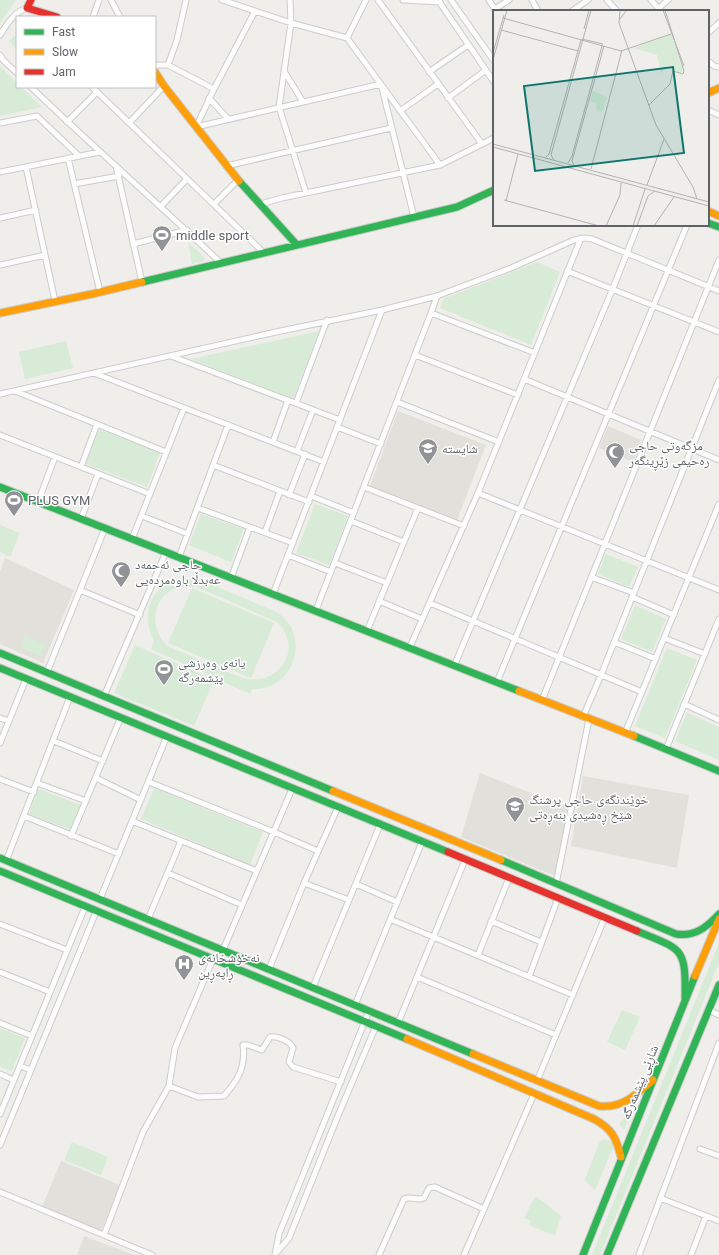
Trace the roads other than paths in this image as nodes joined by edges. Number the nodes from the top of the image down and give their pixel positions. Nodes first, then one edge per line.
1 (31, 0) edge
2 (99, 0) edge
3 (111, 0) edge
4 (186, 0) edge
5 (222, 0) edge
6 (290, 0) edge
7 (366, 0) edge
8 (378, 0) edge
9 (403, 0) edge
10 (451, 0) edge
11 (489, 0) edge
12 (508, 0) edge
13 (532, 0) edge
14 (588, 0) edge
15 (607, 0) edge
16 (651, 0) edge
17 (668, 0) edge
18 (439, 1) edge
19 (27, 8) junction
20 (496, 10) edge
21 (537, 10) edge
22 (573, 10) edge
23 (616, 10) edge
24 (660, 10) edge
25 (255, 11) junction
26 (54, 16) edge
27 (93, 16) edge
28 (119, 16) edge
29 (291, 23) junction
30 (719, 23) edge
31 (709, 31) edge
32 (0, 35) edge
33 (347, 38) junction
34 (468, 45) junction
35 (0, 55) edge
36 (493, 60) edge
37 (709, 63) edge
38 (156, 65) edge
39 (168, 65) junction
40 (719, 67) edge
41 (486, 70) junction
42 (16, 71) edge
43 (284, 71) junction
44 (429, 72) junction
45 (156, 74) edge
46 (493, 80) edge
47 (381, 84) junction
48 (438, 84) junction
49 (164, 86) junction
50 (32, 88) edge
51 (93, 88) edge
52 (719, 88) edge
53 (214, 89) junction
54 (97, 92) junction
55 (709, 93) edge
56 (209, 98) junction
57 (448, 98) junction
58 (303, 102) junction
59 (278, 107) junction
60 (709, 110) edge
61 (400, 111) junction
62 (719, 115) edge
63 (228, 119) junction
64 (66, 122) junction
65 (129, 123) junction
66 (0, 124) edge
67 (196, 127) junction
68 (391, 128) junction
69 (493, 138) edge
70 (482, 144) junction
71 (293, 151) junction
72 (100, 152) junction
73 (79, 156) junction
74 (68, 158) junction
75 (116, 165) junction
76 (440, 165) junction
77 (26, 166) junction
78 (226, 166) junction
79 (0, 172) edge
80 (402, 172) junction
81 (119, 176) junction
82 (187, 179) junction
83 (238, 180) junction
84 (74, 184) junction
85 (493, 190) edge
86 (306, 193) junction
87 (214, 204) junction
88 (261, 204) junction
89 (161, 206) junction
90 (36, 210) junction
91 (709, 211) edge
92 (719, 216) edge
93 (414, 217) junction
94 (0, 218) edge
95 (709, 223) edge
96 (638, 226) edge
97 (687, 226) edge
98 (719, 227) edge
99 (187, 230) junction
100 (581, 238) junction
101 (133, 244) junction
102 (298, 245) junction
103 (263, 252) junction
104 (626, 253) junction
105 (46, 256) junction
106 (719, 260) edge
107 (221, 263) junction
108 (0, 265) edge
109 (668, 270) junction
110 (567, 271) junction
111 (142, 282) junction
112 (708, 287) junction
113 (613, 288) junction
114 (719, 291) edge
115 (100, 292) junction
116 (437, 296) junction
117 (55, 301) junction
118 (654, 305) junction
119 (382, 310) junction
120 (0, 313) edge
121 (431, 313) junction
122 (327, 320) junction
123 (694, 322) junction
124 (719, 332) edge
125 (535, 353) junction
126 (170, 355) junction
127 (415, 355) junction
128 (94, 373) junction
129 (524, 379) junction
130 (719, 380) edge
131 (14, 391) junction
132 (0, 394) edge
133 (518, 395) junction
134 (567, 397) junction
135 (288, 400) junction
136 (397, 402) junction
137 (296, 403) junction
138 (184, 408) junction
139 (313, 410) junction
140 (609, 414) junction
141 (340, 420) junction
142 (97, 424) junction
143 (228, 425) junction
144 (337, 427) junction
145 (650, 431) junction
146 (0, 435) edge
147 (273, 442) junction
148 (499, 442) junction
149 (381, 444) junction
150 (691, 449) junction
151 (297, 451) junction
152 (166, 452) junction
153 (305, 454) junction
154 (55, 457) junction
155 (719, 460) edge
156 (324, 462) junction
157 (213, 465) junction
158 (81, 467) junction
159 (98, 474) junction
160 (0, 487) edge
161 (364, 487) junction
162 (280, 491) junction
163 (478, 493) junction
164 (150, 494) junction
165 (289, 495) junction
166 (311, 496) junction
167 (38, 502) junction
168 (308, 502) junction
169 (719, 504) edge
170 (198, 508) junction
171 (418, 508) junction
172 (520, 510) junction
173 (354, 514) junction
174 (142, 516) junction
175 (81, 519) junction
176 (351, 522) junction
177 (464, 526) junction
178 (250, 527) junction
179 (562, 527) junction
180 (105, 528) junction
181 (265, 532) junction
182 (188, 534) junction
183 (132, 539) junction
184 (404, 542) junction
185 (293, 543) junction
186 (605, 544) junction
187 (166, 552) junction
188 (288, 555) junction
189 (179, 557) junction
190 (647, 561) junction
191 (335, 563) junction
192 (331, 572) junction
193 (591, 577) junction
194 (231, 578) junction
195 (689, 578) junction
196 (387, 583) junction
197 (80, 590) junction
198 (719, 590) edge
199 (273, 594) junction
200 (633, 595) junction
201 (379, 601) junction
202 (430, 603) junction
203 (316, 610) junction
204 (140, 614) junction
205 (674, 615) junction
206 (422, 619) junction
207 (719, 619) edge
208 (473, 621) junction
209 (367, 631) junction
210 (664, 638) junction
211 (515, 639) junction
212 (614, 642) junction
213 (410, 647) junction
214 (0, 653) edge
215 (704, 654) junction
216 (559, 657) junction
217 (656, 659) junction
218 (16, 660) junction
219 (455, 664) junction
220 (0, 668) edge
221 (11, 672) junction
222 (46, 672) junction
223 (601, 675) junction
224 (26, 679) junction
225 (497, 682) junction
226 (642, 692) junction
227 (104, 696) junction
228 (70, 697) junction
229 (542, 700) junction
230 (684, 704) junction
231 (121, 717) junction
232 (0, 718) edge
233 (586, 718) junction
234 (719, 720) edge
235 (9, 721) junction
236 (625, 733) junction
237 (167, 736) junction
238 (206, 739) junction
239 (54, 741) junction
240 (0, 743) edge
241 (666, 749) junction
242 (202, 750) junction
243 (103, 761) junction
244 (719, 771) edge
245 (96, 778) junction
246 (0, 779) edge
247 (149, 782) junction
248 (37, 783) junction
249 (292, 789) junction
250 (34, 792) junction
251 (141, 800) junction
252 (86, 801) junction
253 (365, 805) junction
254 (338, 807) junction
255 (24, 816) junction
256 (360, 816) junction
257 (132, 821) junction
258 (380, 825) junction
259 (274, 832) junction
260 (71, 836) junction
261 (181, 841) junction
262 (422, 842) junction
263 (318, 851) junction
264 (119, 854) junction
265 (494, 857) junction
266 (3, 860) edge
267 (465, 860) junction
268 (489, 869) junction
269 (257, 870) junction
270 (168, 873) junction
271 (1, 874) edge
272 (509, 878) junction
273 (304, 883) junction
274 (356, 884) junction
275 (556, 884) junction
276 (558, 898) junction
277 (100, 899) junction
278 (349, 900) junction
279 (397, 902) junction
280 (242, 905) junction
281 (85, 907) junction
282 (96, 912) junction
283 (719, 914) edge
284 (605, 917) junction
285 (639, 918) junction
286 (148, 919) junction
287 (390, 919) junction
288 (719, 919) edge
289 (491, 922) junction
290 (0, 924) edge
291 (634, 929) junction
292 (434, 937) junction
293 (541, 942) junction
294 (67, 950) junction
295 (223, 950) junction
296 (478, 955) junction
297 (213, 959) junction
298 (269, 969) junction
299 (0, 972) edge
300 (529, 976) junction
301 (417, 977) junction
302 (719, 985) edge
303 (313, 987) junction
304 (50, 992) junction
305 (573, 995) junction
306 (685, 1001) junction
307 (355, 1005) junction
308 (709, 1010) junction
309 (370, 1011) junction
310 (719, 1015) edge
311 (365, 1022) junction
312 (0, 1023) edge
313 (398, 1023) junction
314 (376, 1026) junction
315 (556, 1035) junction
316 (32, 1036) junction
317 (719, 1043) edge
318 (451, 1044) junction
319 (446, 1055) junction
320 (20, 1066) junction
321 (31, 1070) junction
322 (0, 1074) edge
323 (14, 1080) junction
324 (537, 1080) junction
325 (653, 1080) junction
326 (341, 1082) junction
327 (169, 1086) junction
328 (534, 1094) junction
329 (327, 1113) junction
330 (0, 1114) edge
331 (337, 1118) junction
332 (0, 1145) edge
333 (700, 1149) dead end
334 (719, 1156) edge
335 (621, 1157) junction
336 (0, 1192) edge
337 (660, 1198) junction
338 (484, 1209) junction
339 (706, 1216) junction
340 (719, 1221) edge
341 (104, 1234) junction
342 (276, 1254) edge
343 (152, 1255) edge
344 (379, 1255) edge
345 (464, 1255) edge
346 (583, 1255) edge
347 (607, 1255) edge
348 (639, 1255) edge
349 (691, 1255) edge

1 - 19 main road
2 - 27 street
3 - 28 street
4 - 39 street
5 - 25 street
6 - 29 street
7 - 33 street
8 - 44 street
9 - 18 street
10 - 36 street
11 - 20 street
12 - 20 street
13 - 21 street
14 - 22 street
15 - 23 street
16 - 24 street
17 - 24 street
18 - 34 street
19 - 26 main road
19 - 32 street
25 - 29 street
25 - 53 street
29 - 33 street
29 - 43 street
30 - 31 street
33 - 47 street
34 - 41 street
34 - 44 street
35 - 42 street
37 - 40 street
38 - 39 street
39 - 53 street
41 - 46 street
41 - 57 street
43 - 58 street
43 - 59 street
44 - 48 street
45 - 49 main road
47 - 58 street
47 - 61 street
47 - 68 street
48 - 57 street
48 - 61 street
49 - 65 street
49 - 67 main road
50 - 64 street
51 - 54 street
52 - 55 main road
53 - 56 street
54 - 64 street
54 - 65 street
56 - 63 street
56 - 67 street
57 - 70 street
58 - 59 street
59 - 63 street
59 - 71 street
60 - 62 street
61 - 76 street
63 - 67 street
64 - 72 street
65 - 82 street
66 - 73 street
67 - 78 main road
68 - 71 street
68 - 80 street
69 - 70 street
70 - 76 street
71 - 78 street
71 - 86 street
72 - 73 street
72 - 75 street
73 - 74 street
74 - 77 street
74 - 84 street
75 - 81 street
75 - 89 street
76 - 80 street
77 - 79 street
77 - 90 street
78 - 83 main road
80 - 86 street
80 - 93 street
81 - 84 street
81 - 101 street
82 - 87 street
82 - 89 street
83 - 87 street
83 - 88 main road
84 - 115 street
85 - 93 main road
86 - 88 street
87 - 103 street
88 - 102 main road
89 - 99 street
90 - 94 street
90 - 105 street
91 - 92 main road
93 - 102 main road
95 - 98 main road
96 - 104 street
97 - 109 street
99 - 101 street
99 - 107 street
100 - 104 street
100 - 110 street
100 - 116 street
101 - 111 street
102 - 103 main road
103 - 107 main road
104 - 109 street
104 - 113 street
105 - 108 street
105 - 117 street
106 - 112 street
107 - 111 main road
109 - 112 street
109 - 118 street
110 - 113 street
110 - 125 street
111 - 115 main road
112 - 114 street
112 - 123 street
113 - 118 street
113 - 134 street
115 - 117 main road
116 - 119 street
116 - 121 street
117 - 120 main road
118 - 123 street
118 - 140 street
119 - 122 street
119 - 141 street
121 - 125 street
121 - 127 street
122 - 126 street
122 - 137 street
123 - 124 street
123 - 145 street
125 - 129 street
126 - 128 street
126 - 135 street
127 - 133 street
127 - 136 street
128 - 131 street
128 - 138 street
129 - 133 street
129 - 134 street
130 - 150 street
131 - 132 street
131 - 142 street
133 - 148 street
134 - 140 street
134 - 172 street
135 - 137 street
135 - 147 street
136 - 148 street
136 - 149 street
137 - 139 street
138 - 143 street
138 - 152 street
139 - 141 street
139 - 151 street
140 - 145 street
140 - 179 street
141 - 144 street
142 - 152 street
142 - 158 street
143 - 147 street
143 - 157 street
144 - 149 street
144 - 156 street
145 - 150 street
145 - 186 street
146 - 154 street
147 - 151 street
148 - 163 street
149 - 161 street
150 - 155 street
150 - 190 street
151 - 153 street
152 - 164 street
153 - 156 street
153 - 165 street
154 - 158 street
154 - 167 street
156 - 166 street
157 - 162 street
157 - 170 street
158 - 159 street
159 - 164 street
159 - 175 street
160 - 167 main road
161 - 171 street
161 - 173 street
162 - 165 street
162 - 181 street
163 - 172 street
163 - 177 street
164 - 174 street
165 - 168 street
166 - 168 street
166 - 173 street
167 - 175 main road
168 - 185 street
169 - 195 street
170 - 178 street
170 - 182 street
171 - 177 street
171 - 184 street
172 - 179 street
172 - 208 street
173 - 176 street
174 - 182 street
174 - 183 street
175 - 180 main road
176 - 184 street
176 - 191 street
177 - 202 street
178 - 181 street
178 - 194 street
179 - 186 street
179 - 211 street
180 - 183 main road
180 - 197 street
181 - 185 street
182 - 189 street
183 - 187 main road
184 - 196 street
185 - 188 street
186 - 190 street
186 - 193 street
187 - 189 main road
187 - 204 street
188 - 192 street
188 - 199 street
189 - 194 main road
190 - 195 street
190 - 200 street
191 - 192 street
191 - 196 street
192 - 203 street
193 - 200 street
193 - 216 street
194 - 199 main road
195 - 198 street
195 - 205 street
196 - 201 street
197 - 204 street
197 - 222 street
199 - 203 main road
200 - 205 street
200 - 212 street
201 - 206 street
201 - 209 street
202 - 206 street
202 - 208 street
203 - 209 main road
204 - 227 street
205 - 210 street
206 - 213 street
207 - 215 street
208 - 211 street
208 - 219 street
209 - 213 main road
210 - 215 street
210 - 217 street
211 - 216 street
211 - 225 street
212 - 217 street
212 - 223 street
213 - 219 main road
214 - 218 main road
215 - 230 street
216 - 223 street
216 - 229 street
217 - 226 street
218 - 221 main road
218 - 222 main road
219 - 225 main road
220 - 221 main road
221 - 224 main road
222 - 227 main road
223 - 226 street
223 - 233 street
224 - 228 main road
224 - 235 street
225 - 229 main road
226 - 236 street
227 - 238 main road
228 - 231 main road
228 - 239 street
229 - 233 main road
230 - 234 street
230 - 241 street
231 - 237 main road
231 - 243 street
232 - 235 street
233 - 236 main road
233 - 275 street
235 - 240 street
236 - 241 main road
237 - 242 main road
237 - 247 street
238 - 242 main road
238 - 253 main road
239 - 243 street
239 - 248 street
241 - 244 main road
242 - 249 main road
243 - 245 street
245 - 251 street
245 - 252 street
246 - 250 street
247 - 251 street
247 - 259 street
248 - 250 street
248 - 252 street
249 - 254 main road
249 - 259 street
250 - 255 street
251 - 257 street
252 - 260 street
253 - 256 main road
253 - 265 main road
254 - 256 main road
254 - 263 street
255 - 260 street
255 - 266 street
256 - 258 main road
257 - 261 street
257 - 264 street
258 - 262 main road
258 - 274 street
259 - 263 street
259 - 269 street
260 - 264 street
261 - 269 street
261 - 270 street
262 - 267 main road
262 - 279 street
263 - 273 street
264 - 277 street
265 - 268 main road
265 - 275 main road
266 - 277 main road
267 - 268 main road
267 - 292 street
268 - 272 main road
269 - 280 street
270 - 280 street
270 - 286 street
271 - 281 main road
272 - 276 main road
272 - 289 street
273 - 278 street
273 - 298 street
274 - 278 street
274 - 279 street
275 - 285 main road
276 - 284 main road
276 - 293 street
277 - 286 main road
278 - 303 street
279 - 287 street
280 - 295 street
281 - 282 main road
281 - 294 street
282 - 297 main road
282 - 321 street
283 - 285 main road
284 - 291 main road
284 - 305 street
285 - 291 main road
286 - 295 main road
287 - 292 street
287 - 307 street
288 - 306 main road, شاڕێی پێشمەرگە
289 - 293 street
289 - 296 street
290 - 294 street
291 - 306 main road
292 - 296 street
292 - 301 street
293 - 300 street
294 - 304 street
295 - 298 main road
296 - 300 street
297 - 311 main road
297 - 327 street
298 - 303 main road
299 - 304 street
300 - 305 street
301 - 313 street
301 - 315 street
302 - 308 main road
303 - 307 main road
304 - 316 street
305 - 315 street
306 - 325 main road, شاڕێی پێشمەرگە
307 - 309 main road
308 - 310 street
308 - 347 main road
309 - 311 street
309 - 313 main road
311 - 314 main road
311 - 326 street
312 - 316 street
313 - 318 main road
314 - 319 main road
314 - 331 street
315 - 324 street
316 - 320 street
317 - 337 street
318 - 319 main road
318 - 324 main road
319 - 328 main road
320 - 321 street
320 - 323 street
321 - 332 street
322 - 323 street
323 - 330 street
324 - 325 main road
325 - 335 main road, شاڕێی پێشمەرگە
326 - 327 street
326 - 329 street
327 - 341 street
328 - 335 main road
328 - 338 street
329 - 331 street
329 - 342 street
331 - 342 street
333 - 334 street
335 - 346 main road, شاڕێی پێشمەرگە
336 - 341 street
337 - 339 street
337 - 348 street
338 - 344 street
338 - 345 street
339 - 340 street
339 - 349 street
341 - 343 street

